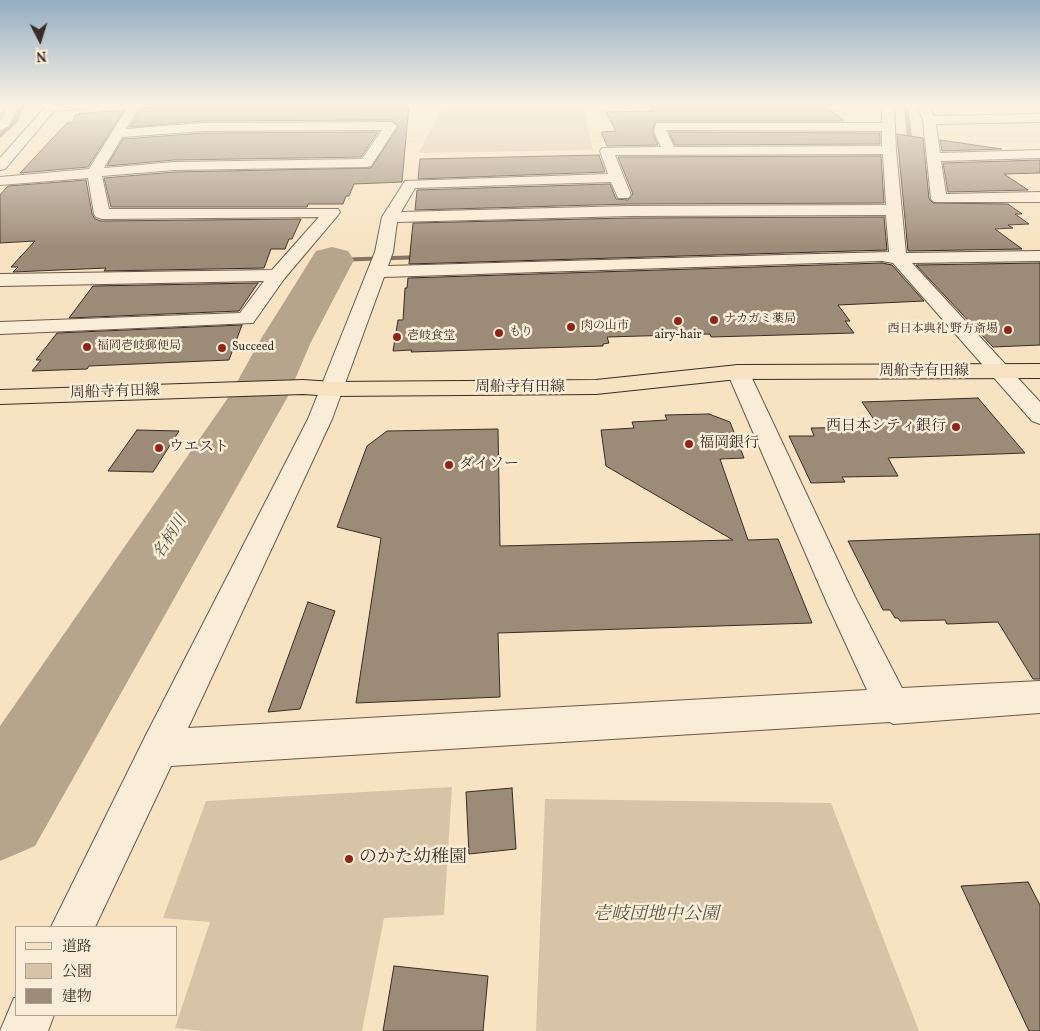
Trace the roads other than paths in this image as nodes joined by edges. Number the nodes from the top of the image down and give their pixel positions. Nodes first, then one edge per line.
1 (11, 153) edge
2 (105, 153) edge
3 (373, 153) edge
4 (608, 153) edge
5 (889, 153) edge
6 (1040, 154) edge
7 (932, 156) joint
8 (0, 166) edge
9 (94, 172) junction
10 (617, 178) junction
11 (0, 181) edge
12 (1040, 197) edge
13 (628, 211) junction
14 (894, 215) junction
15 (390, 218) junction
16 (897, 252) junction
17 (1040, 256) edge
18 (377, 272) junction
19 (277, 275) junction
20 (0, 280) edge
21 (0, 328) edge
22 (1040, 371) edge
23 (738, 372) junction
24 (999, 372) junction
25 (333, 389) junction
26 (0, 397) edge
27 (1040, 416) edge
28 (1040, 697) edge
29 (893, 707) junction
30 (159, 748) junction
31 (73, 926) edge
32 (30, 1016) edge
33 (23, 1031) edge

1 - 8 street
2 - 9 street
3 - 9 street
4 - 10 street
5 - 14 street
6 - 7 street
7 - 12 street
9 - 11 street
9 - 19 street
10 - 13 street
10 - 15 street
13 - 14 street
13 - 15 street
14 - 16 street
15 - 18 street
16 - 17 street
16 - 18 street
16 - 24 street
18 - 25 street
19 - 20 street
19 - 21 street
22 - 24 main road, 周船寺有田線
23 - 24 main road, 周船寺有田線
23 - 25 main road, 周船寺有田線
23 - 29 street
24 - 27 street
25 - 26 main road, 周船寺有田線
25 - 30 street
28 - 29 street
29 - 30 street
30 - 31 street
32 - 33 street

